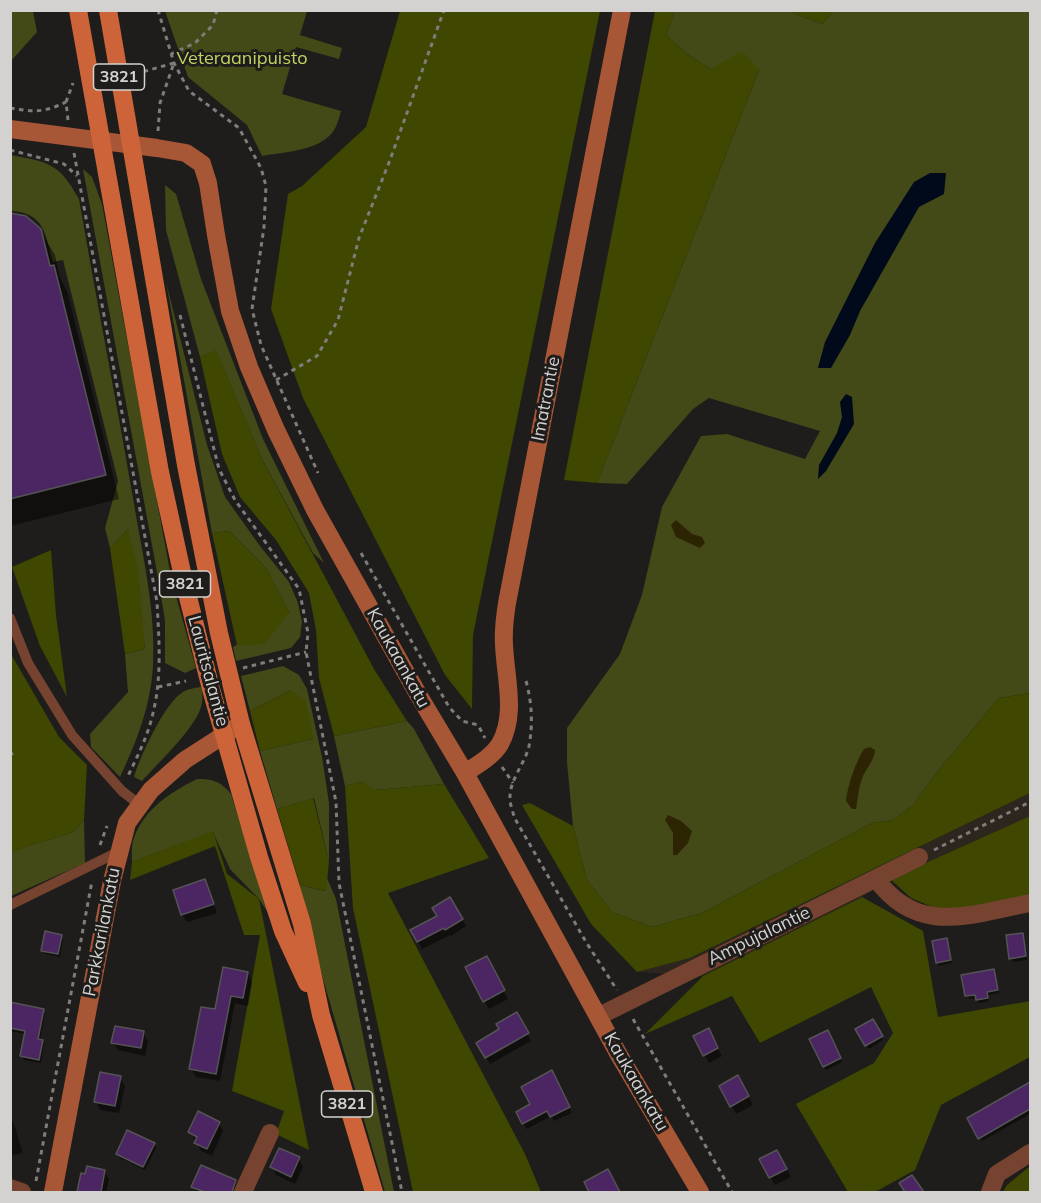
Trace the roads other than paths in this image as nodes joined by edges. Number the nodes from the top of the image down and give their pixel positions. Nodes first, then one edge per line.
1 (78, 10) edge
2 (108, 10) edge
3 (622, 10) edge
4 (10, 129) edge
5 (100, 140) junction
6 (129, 144) junction
7 (10, 618) edge
8 (233, 728) junction
9 (465, 773) junction
10 (140, 805) junction
11 (118, 852) junction
12 (920, 857) road end
13 (876, 879) junction
14 (1030, 903) edge
15 (10, 905) edge
16 (599, 1016) junction
17 (270, 1133) dead end
18 (1030, 1153) edge
19 (29, 1187) edge
20 (10, 1188) edge
21 (53, 1192) edge
22 (243, 1192) edge
23 (374, 1192) edge
24 (700, 1192) edge
25 (990, 1192) edge

1 - 5 main road, 3821
2 - 6 main road, 3821
3 - 9 street, Imatrantie
4 - 5 street, Kaukaankatu
5 - 6 street, Kaukaankatu
5 - 8 main road, Lauritsalantie / 3821
6 - 8 main road, Lauritsalantie / 3821
6 - 9 street, Kaukaankatu
7 - 10 lane
8 - 10 street, Parkkarilankatu
8 - 23 main road, Lauritsalantie / 3821
9 - 16 street, Kaukaankatu
10 - 11 street, Parkkarilankatu
11 - 15 lane
11 - 21 street, Parkkarilankatu
12 - 13 street, Ampujalantie
13 - 14 street
13 - 16 street, Ampujalantie
16 - 24 street, Kaukaankatu
17 - 22 street
18 - 25 street
19 - 20 street

